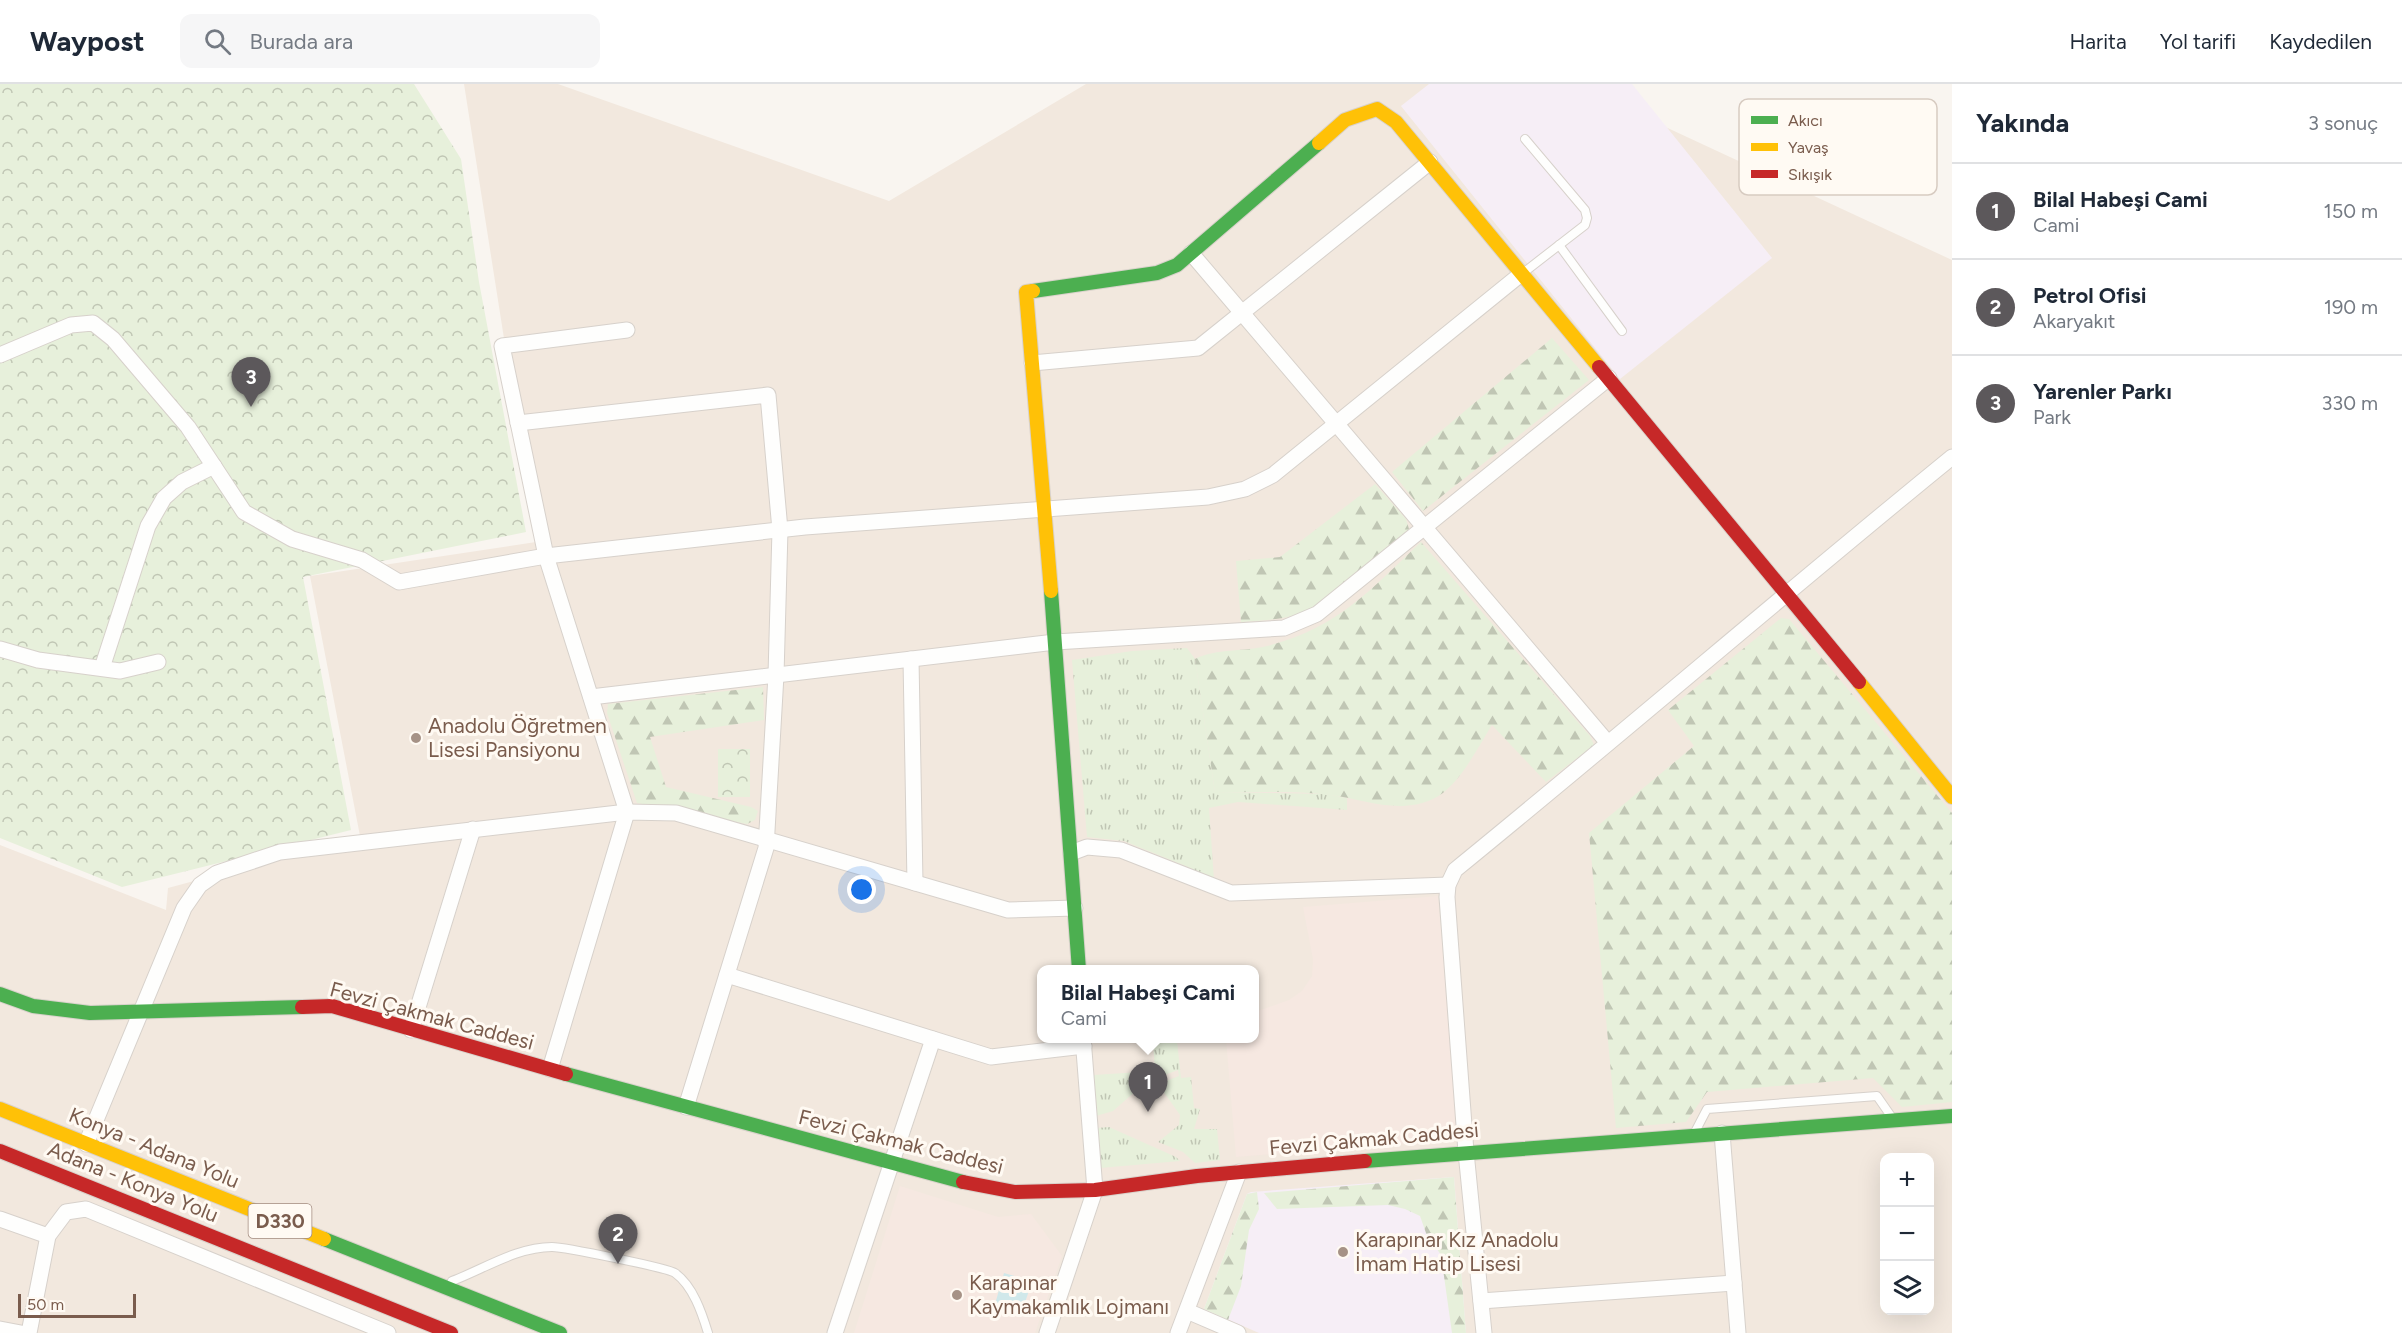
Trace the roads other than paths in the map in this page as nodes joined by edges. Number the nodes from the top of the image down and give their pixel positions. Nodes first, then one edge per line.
1 (1525, 139) dead end
2 (1430, 162) junction
3 (1559, 245) junction
4 (1191, 253) junction
5 (1521, 274) junction
6 (1242, 313) junction
7 (627, 330) dead end
8 (1622, 331) dead end
9 (0, 355) edge
10 (1032, 363) junction
11 (1609, 378) junction
12 (518, 423) junction
13 (1337, 424) junction
14 (1952, 457) edge
15 (214, 466) junction
16 (1044, 510) junction
17 (1424, 527) junction
18 (780, 530) junction
19 (546, 556) junction
20 (1786, 592) junction
21 (1055, 642) junction
22 (0, 649) edge
23 (911, 659) junction
24 (158, 662) dead end
25 (102, 668) junction
26 (776, 675) junction
27 (591, 697) junction
28 (1608, 743) junction
29 (1952, 797) edge
30 (627, 812) junction
31 (473, 829) junction
32 (766, 841) junction
33 (1071, 852) junction
34 (915, 883) junction
35 (1448, 885) junction
36 (1075, 908) junction
37 (1079, 965) edge
38 (727, 975) junction
39 (0, 994) edge
40 (142, 1011) junction
41 (411, 1030) junction
42 (933, 1039) junction
43 (1077, 1043) edge
44 (1083, 1043) edge
45 (550, 1069) junction
46 (686, 1107) junction
47 (0, 1109) edge
48 (1952, 1116) edge
49 (1894, 1120) junction
50 (1722, 1133) junction
51 (1693, 1135) junction
52 (86, 1144) junction
53 (0, 1151) edge
54 (1466, 1152) junction
55 (889, 1163) junction
56 (1239, 1172) junction
57 (1095, 1190) junction
58 (0, 1219) edge
59 (48, 1236) junction
60 (1734, 1283) junction
61 (441, 1285) junction
62 (1481, 1302) junction
63 (1186, 1311) junction
64 (0, 1329) edge
65 (21, 1333) edge
66 (29, 1333) edge
67 (388, 1333) edge
68 (451, 1333) edge
69 (560, 1333) edge
70 (708, 1333) edge
71 (835, 1333) edge
72 (1047, 1333) edge
73 (1178, 1333) edge
74 (1238, 1333) edge
75 (1484, 1333) edge
76 (1738, 1333) edge

1 - 3 lane
2 - 4 main road
2 - 5 main road
2 - 6 street
3 - 5 lane
3 - 8 lane
4 - 6 street
4 - 10 main road
5 - 11 main road
5 - 13 street
6 - 10 street
6 - 13 street
7 - 12 street
9 - 15 street
10 - 16 main road
11 - 17 street
11 - 20 main road
12 - 18 street
12 - 19 street
13 - 16 street
13 - 17 street
14 - 20 street
15 - 19 street
15 - 25 street
16 - 18 street
16 - 21 main road
17 - 21 street
17 - 28 street
18 - 19 street
18 - 26 street
19 - 27 street
20 - 28 street
20 - 29 main road
21 - 23 street
21 - 33 main road
22 - 25 street
23 - 26 street
23 - 34 street
24 - 25 street
26 - 27 street
26 - 32 street
27 - 30 street
28 - 35 street
30 - 31 street
30 - 32 street
30 - 45 street
31 - 40 street
31 - 41 street
32 - 34 street
32 - 38 street
33 - 35 street
33 - 36 main road
34 - 36 street
35 - 54 street
36 - 37 main road
38 - 42 street
38 - 46 street
39 - 40 main road, Fevzi Çakmak Caddesi
40 - 41 main road, Fevzi Çakmak Caddesi
40 - 52 street
41 - 45 main road, Fevzi Çakmak Caddesi
42 - 43 street
42 - 55 street
44 - 57 street
45 - 46 main road, Fevzi Çakmak Caddesi
46 - 55 main road, Fevzi Çakmak Caddesi
47 - 52 main road, Konya - Adana Yolu / D330
48 - 49 main road, Fevzi Çakmak Caddesi
49 - 50 main road, Fevzi Çakmak Caddesi
49 - 51 lane
50 - 51 main road, Fevzi Çakmak Caddesi
50 - 60 street
51 - 54 main road, Fevzi Çakmak Caddesi
52 - 61 main road, Konya - Adana Yolu / D330
53 - 68 main road, Adana - Konya Yolu / D330
54 - 56 main road, Fevzi Çakmak Caddesi
54 - 62 street
55 - 57 main road, Fevzi Çakmak Caddesi
55 - 71 street
56 - 57 main road, Fevzi Çakmak Caddesi
56 - 63 street
57 - 72 street
58 - 59 street
59 - 66 street
59 - 67 street
60 - 62 street
60 - 76 street
61 - 69 main road, Konya - Adana Yolu / D330
61 - 70 lane
62 - 75 street
63 - 73 street
63 - 74 street
64 - 65 street

